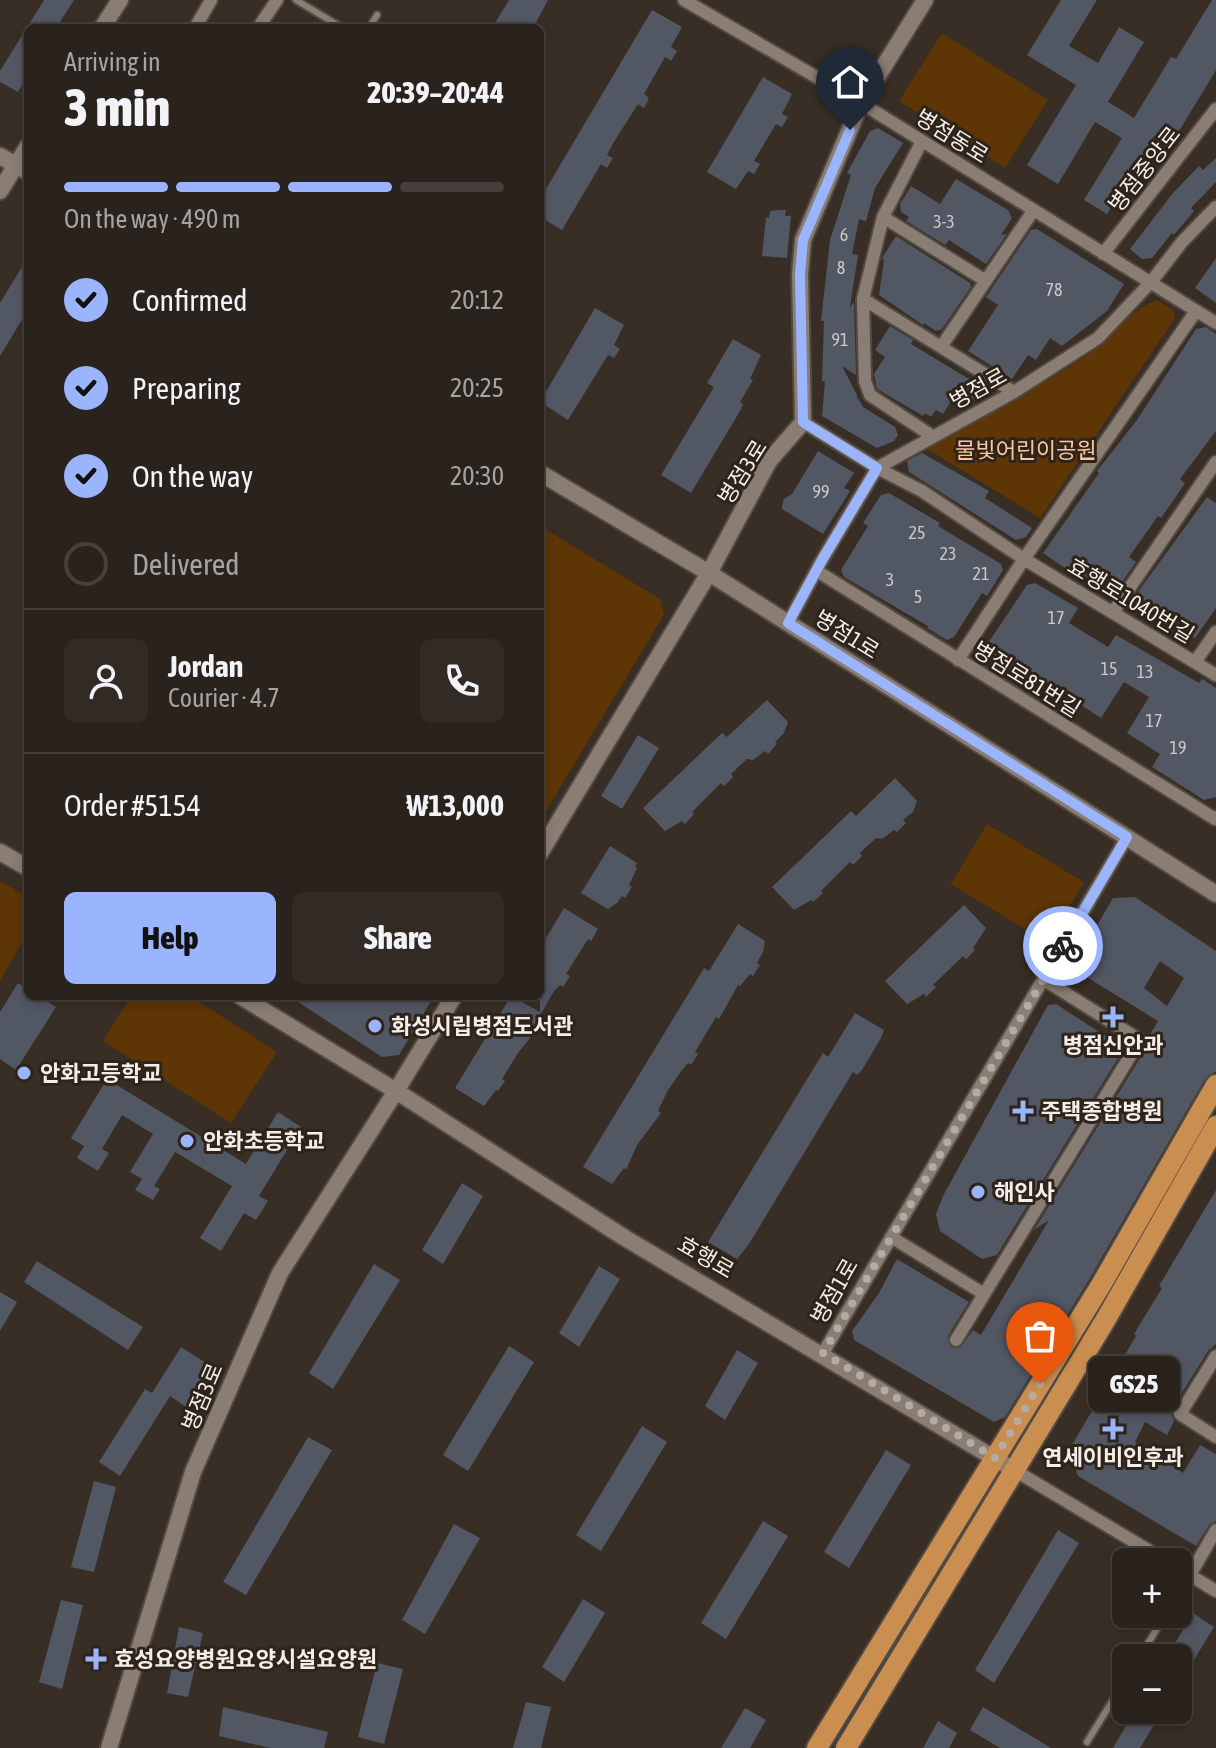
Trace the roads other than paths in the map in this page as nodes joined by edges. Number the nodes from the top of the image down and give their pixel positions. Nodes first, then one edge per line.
1 (120, 0) edge
2 (211, 0) edge
3 (277, 0) edge
4 (296, 0) edge
5 (684, 0) edge
6 (925, 0) edge
7 (377, 15) dead end
8 (105, 24) edge
9 (197, 24) edge
10 (261, 24) edge
11 (336, 24) edge
12 (371, 24) edge
13 (861, 103) junction
14 (1215, 114) edge
15 (922, 141) junction
16 (0, 156) edge
17 (22, 168) edge
18 (0, 191) edge
19 (1216, 207) edge
20 (1033, 211) junction
21 (883, 217) junction
22 (1103, 254) junction
23 (986, 281) junction
24 (1151, 282) junction
25 (863, 299) junction
26 (1196, 311) junction
27 (1216, 323) edge
28 (941, 347) junction
29 (1014, 392) junction
30 (803, 422) junction
31 (932, 436) junction
32 (1216, 462) edge
33 (877, 468) junction
34 (544, 475) edge
35 (1024, 559) junction
36 (817, 571) junction
37 (709, 573) junction
38 (1113, 612) junction
39 (788, 623) junction
40 (1216, 632) edge
41 (958, 660) junction
42 (1195, 662) junction
43 (1216, 675) edge
44 (1216, 817) edge
45 (1127, 837) junction
46 (544, 846) edge
47 (0, 852) edge
48 (24, 866) edge
49 (1216, 894) edge
50 (1043, 979) junction
51 (247, 1000) edge
52 (452, 1000) edge
53 (1216, 1085) edge
54 (396, 1091) junction
55 (1216, 1126) edge
56 (891, 1237) junction
57 (984, 1294) junction
58 (956, 1340) dead end
59 (823, 1353) junction
60 (1216, 1356) edge
61 (1216, 1437) edge
62 (995, 1458) junction
63 (1014, 1470) junction
64 (1216, 1530) edge
65 (1145, 1548) edge
66 (1192, 1561) edge
67 (1192, 1576) edge
68 (1216, 1591) edge
69 (1112, 1702) edge
70 (1087, 1742) dead end
71 (109, 1748) edge
72 (817, 1748) edge
73 (846, 1748) edge

1 - 8 street
2 - 9 street
3 - 10 street
4 - 11 lane
5 - 13 street, 병점동로
6 - 13 street
7 - 12 lane
13 - 15 street, 병점동로
13 - 30 street
14 - 22 street, 병점중앙로
15 - 20 street, 병점동로
15 - 21 street
16 - 17 street
17 - 18 street
19 - 24 street, 병점로
20 - 22 street, 병점동로
20 - 23 street
21 - 23 street
21 - 25 street
22 - 24 street, 병점동로
23 - 28 street
24 - 26 street, 병점동로
24 - 29 street, 병점로
25 - 28 street
25 - 31 street
26 - 27 street, 병점동로
26 - 35 street
28 - 29 street
29 - 31 street, 병점로
30 - 33 street, 효행로1040번길
30 - 37 street, 병점3로
31 - 33 street, 병점로
32 - 38 street
33 - 35 street, 효행로1040번길
33 - 36 street, 병점로
34 - 37 street, 병점1로
35 - 38 street, 효행로1040번길
35 - 41 street
36 - 39 street, 병점로
36 - 41 street, 병점로81번길
37 - 39 street, 병점1로
37 - 46 street, 병점3로
38 - 42 street, 효행로1040번길
39 - 45 street, 병점1로
40 - 42 street
41 - 44 street, 병점로81번길
42 - 43 street, 효행로1040번길
45 - 49 street, 병점1로
45 - 50 street, 병점1로
47 - 48 street
50 - 56 street, 병점1로
50 - 57 street
51 - 54 street
52 - 54 street, 병점3로
53 - 62 main road
54 - 59 street, 효행로
54 - 71 street, 병점3로
55 - 63 main road
56 - 57 street
56 - 59 street, 병점1로
57 - 58 street
59 - 62 street, 효행로
60 - 61 street
62 - 63 street, 효행로
62 - 72 main road
63 - 65 street, 효행로
63 - 73 main road
64 - 66 street
67 - 68 street
69 - 70 lane

